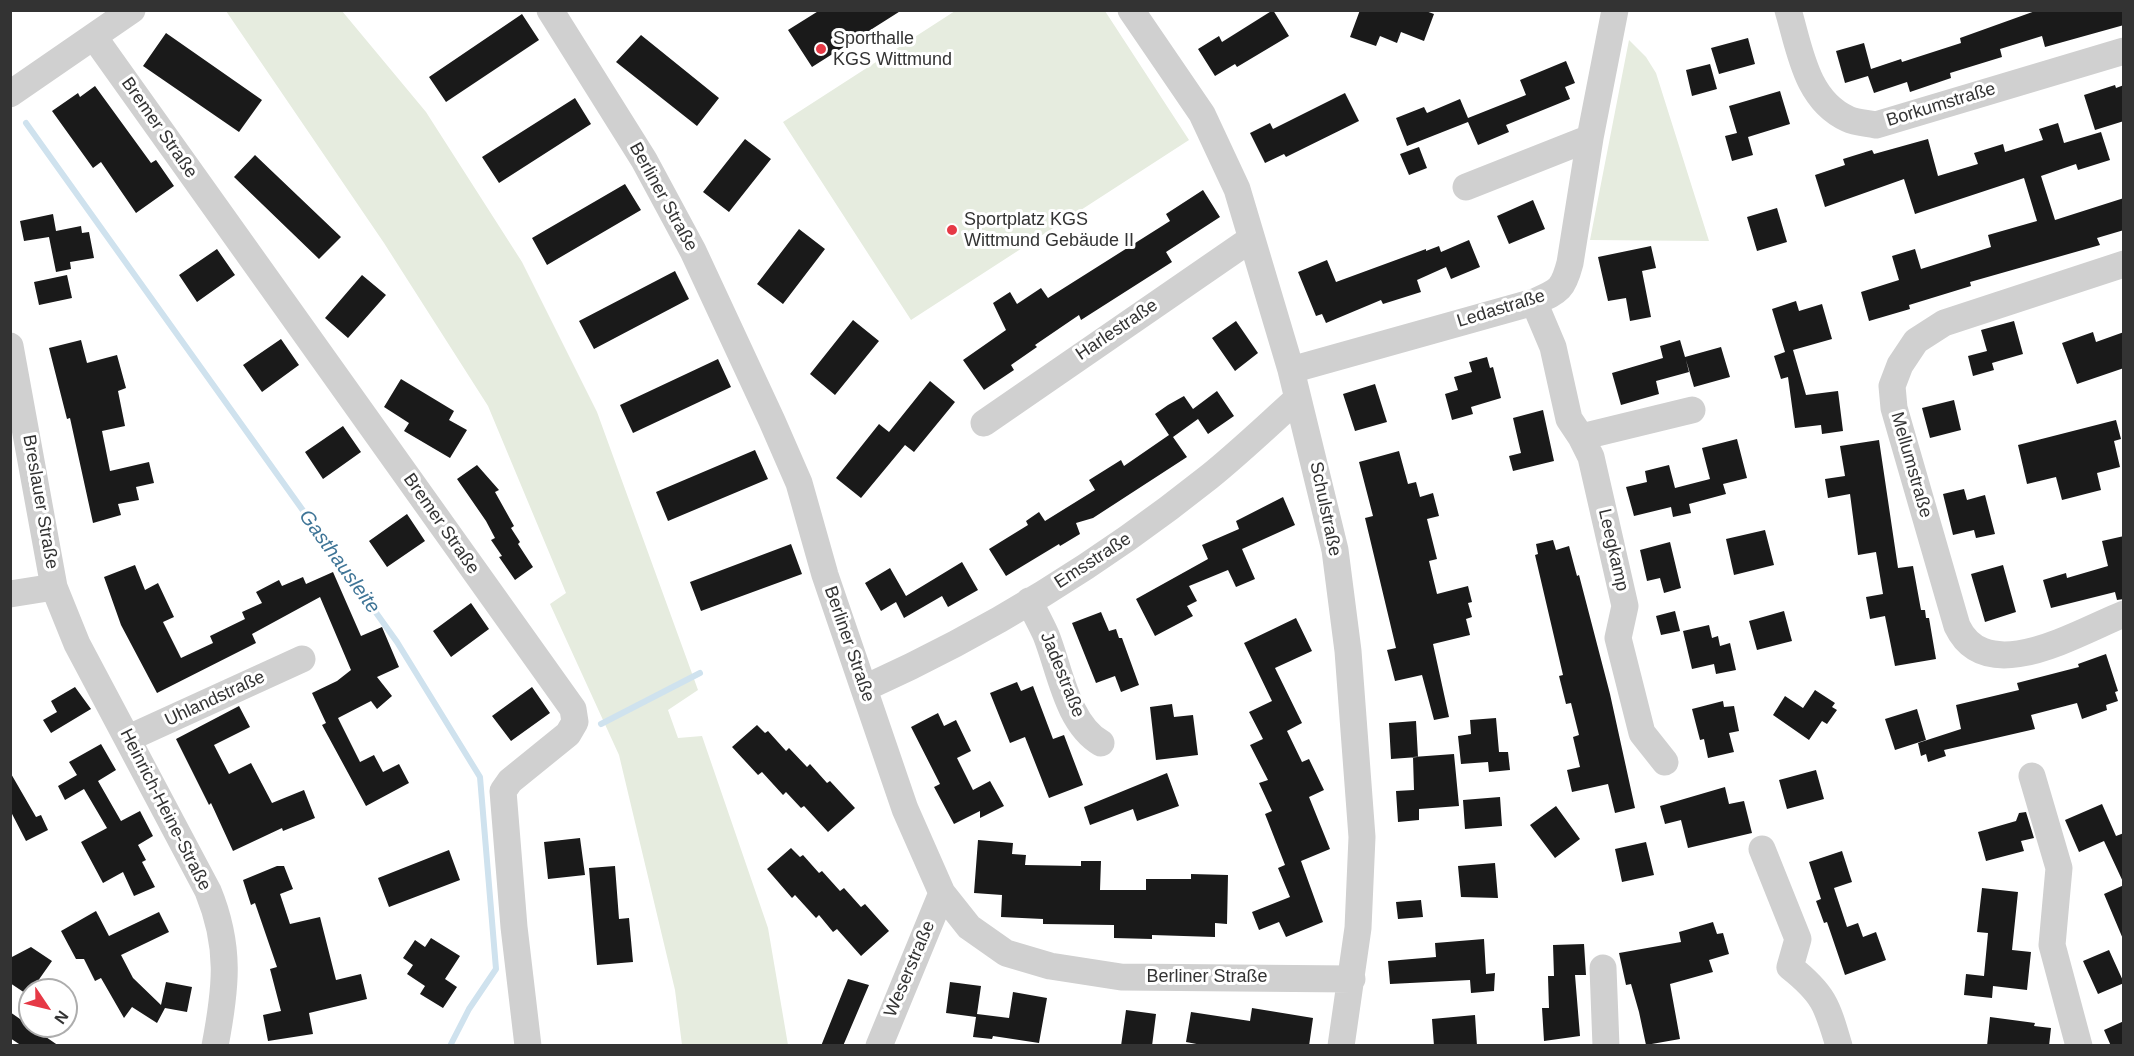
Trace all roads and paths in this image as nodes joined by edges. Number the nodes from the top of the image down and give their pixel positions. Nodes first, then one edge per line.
1 (550, 10) edge
2 (1131, 10) edge
3 (1615, 10) edge
4 (1788, 10) edge
5 (112, 20) edge
6 (2124, 51) edge
7 (10, 94) edge
8 (1590, 138) junction
9 (1466, 187) dead end
10 (1251, 239) junction
11 (2124, 264) edge
12 (1534, 302) junction
13 (10, 346) edge
14 (1291, 370) junction
15 (1297, 399) junction
16 (1692, 410) dead end
17 (984, 423) dead end
18 (1581, 437) junction
19 (54, 587) junction
20 (10, 594) edge
21 (1029, 601) junction
22 (2124, 614) edge
23 (302, 659) dead end
24 (865, 688) junction
25 (129, 738) junction
26 (1101, 743) dead end
27 (1665, 762) dead end
28 (2032, 776) dead end
29 (1762, 849) dead end
30 (942, 893) junction
31 (1603, 968) dead end
32 (1352, 979) junction
33 (1606, 1043) edge
34 (215, 1046) edge
35 (528, 1046) edge
36 (879, 1046) edge
37 (1341, 1046) edge
38 (1839, 1046) edge
39 (2079, 1046) edge

1 - 24 street, Berliner Straße
2 - 10 street, Schulstraße
3 - 8 street, Ledastraße
4 - 6 street, Borkumstraße
5 - 7 street
5 - 35 street, Bremer Straße
8 - 9 street
8 - 12 street, Ledastraße
10 - 14 street, Schulstraße
10 - 17 street, Harlestraße
11 - 22 street, Mellumstraße
12 - 14 street, Ledastraße
12 - 18 street, Leegkamp
13 - 19 street, Breslauer Straße
14 - 15 street, Schulstraße
15 - 21 street, Emsstraße
15 - 32 street, Schulstraße
16 - 18 street
18 - 27 street, Leegkamp
19 - 20 street
19 - 25 street, Heinrich-Heine-Straße
21 - 24 street, Emsstraße
21 - 26 street, Jadestraße
23 - 25 street, Uhlandstraße
24 - 30 street, Berliner Straße
25 - 34 street, Heinrich-Heine-Straße
28 - 39 street
29 - 38 street
30 - 32 street, Berliner Straße
30 - 36 street, Weserstraße
31 - 33 street
32 - 37 street, Schulstraße

